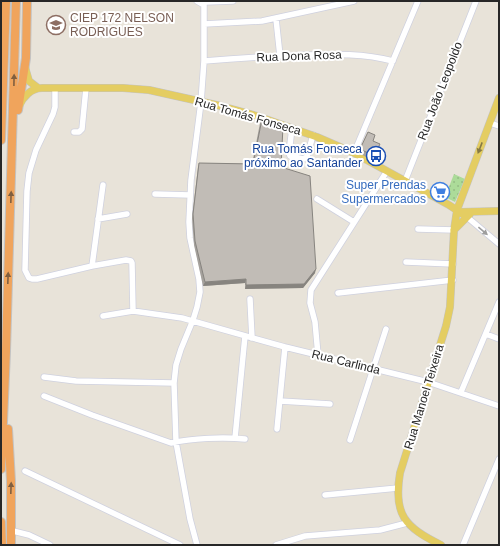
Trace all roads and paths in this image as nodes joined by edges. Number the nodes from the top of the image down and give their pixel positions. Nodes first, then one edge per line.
1 (6, 1) edge
2 (16, 1) edge
3 (27, 1) edge
4 (30, 1) edge
5 (197, 1) edge
6 (233, 1) edge
7 (354, 1) edge
8 (418, 1) edge
9 (476, 1) edge
10 (205, 3) edge
11 (27, 15) junction
12 (276, 19) junction
13 (204, 24) junction
14 (280, 56) junction
15 (204, 61) junction
16 (393, 61) junction
17 (25, 67) junction
18 (38, 88) junction
19 (55, 88) junction
20 (86, 88) junction
21 (2, 92) edge
22 (499, 98) edge
23 (201, 102) junction
24 (18, 108) junction
25 (490, 123) junction
26 (499, 126) edge
27 (292, 128) junction
28 (74, 132) dead end
29 (313, 135) junction
30 (1, 140) edge
31 (13, 147) junction
32 (354, 153) junction
33 (386, 171) junction
34 (405, 181) junction
35 (103, 185) dead end
36 (155, 194) dead end
37 (190, 196) junction
38 (316, 199) dead end
39 (459, 211) junction
40 (499, 211) edge
41 (127, 214) dead end
42 (470, 215) junction
43 (98, 219) junction
44 (354, 222) junction
45 (418, 229) dead end
46 (454, 230) junction
47 (499, 244) edge
48 (406, 262) dead end
49 (453, 264) junction
50 (92, 266) junction
51 (453, 280) junction
52 (338, 293) dead end
53 (250, 299) dead end
54 (499, 302) edge
55 (133, 311) junction
56 (103, 316) dead end
57 (7, 317) junction
58 (193, 320) junction
59 (386, 329) dead end
60 (486, 334) junction
61 (245, 336) junction
62 (252, 338) junction
63 (499, 340) edge
64 (285, 347) junction
65 (318, 355) junction
66 (372, 369) junction
67 (44, 377) dead end
68 (428, 382) junction
69 (174, 383) junction
70 (461, 392) junction
71 (44, 396) dead end
72 (280, 401) junction
73 (330, 404) dead end
74 (499, 406) edge
75 (277, 429) dead end
76 (235, 438) junction
77 (245, 439) dead end
78 (350, 440) dead end
79 (176, 442) junction
80 (499, 459) edge
81 (1, 469) edge
82 (25, 471) dead end
83 (398, 488) junction
84 (325, 495) dead end
85 (1, 522) edge
86 (407, 523) junction
87 (12, 529) junction
88 (196, 544) edge
89 (2, 545) edge
90 (10, 545) edge
91 (15, 545) edge
92 (50, 545) edge
93 (180, 545) edge
94 (189, 545) edge
95 (276, 545) edge
96 (441, 545) edge
97 (462, 545) edge

1 - 21 highway
31 -> 2 highway
3 - 11 highway
4 - 11 street
5 - 10 street
6 - 10 street
7 - 12 street
8 - 16 street
9 - 34 street, Rua João Leopoldo
10 - 13 street
11 - 17 highway
12 - 13 street
12 - 14 street
13 - 15 street
14 - 15 street, Rua Dona Rosa
14 - 16 street, Rua Dona Rosa
15 - 23 street
16 - 32 street
17 - 18 main road
17 - 24 highway
18 - 19 main road, Rua Tomás Fonseca
18 - 24 main road
19 - 20 main road, Rua Tomás Fonseca
19 - 50 street
20 - 23 main road, Rua Tomás Fonseca
20 - 28 street
21 - 30 highway
22 - 25 main road, Rua Manoel Teixeira
23 - 27 main road, Rua Tomás Fonseca
23 - 37 street
24 - 31 highway
25 - 26 street
25 -> 39 main road, Rua Manoel Teixeira
27 - 29 main road, Rua Tomás Fonseca
27 - 29 street
29 - 32 main road, Rua Tomás Fonseca
57 -> 31 highway
32 - 33 main road, Rua Tomás Fonseca
33 - 34 main road, Rua Tomás Fonseca
33 - 44 street
34 - 39 main road, Rua Tomás Fonseca
35 - 43 street
36 - 37 street
37 - 58 street
38 - 44 street
39 - 42 main road
39 - 46 main road, Rua Manoel Teixeira
40 - 42 main road
41 - 43 street
42 - 46 main road
42 -> 47 street
43 - 50 street
44 - 65 street
45 - 46 street
46 - 49 main road, Rua Manoel Teixeira
48 - 49 street
49 - 51 main road, Rua Manoel Teixeira
50 - 55 street
51 - 52 street
51 - 68 main road, Rua Manoel Teixeira
53 - 62 street
54 - 60 street
55 - 56 street, Rua Carlinda
55 - 58 street, Rua Carlinda
57 - 81 highway
87 -> 57 highway
58 - 61 street, Rua Carlinda
58 - 69 street
59 - 66 street
60 - 63 street
60 - 70 street
61 - 62 street, Rua Carlinda
61 - 76 street
62 - 64 street, Rua Carlinda
64 - 65 street, Rua Carlinda
64 - 72 street
65 - 66 street, Rua Carlinda
66 - 68 street, Rua Carlinda
66 - 78 street
67 - 69 street
68 - 70 street, Rua Carlinda
68 - 83 main road, Rua Manoel Teixeira
69 - 79 street
70 - 74 street, Rua Carlinda
71 - 79 street
72 - 73 street
72 - 75 street
76 - 77 street
76 - 79 street
79 - 88 street
80 - 97 street
82 - 93 street
83 - 84 street
83 - 86 main road, Rua Manoel Teixeira
85 - 89 highway
86 - 95 street
86 - 96 main road, Rua Manoel Teixeira
87 - 90 highway
87 - 91 street
87 - 92 street
88 - 94 street

